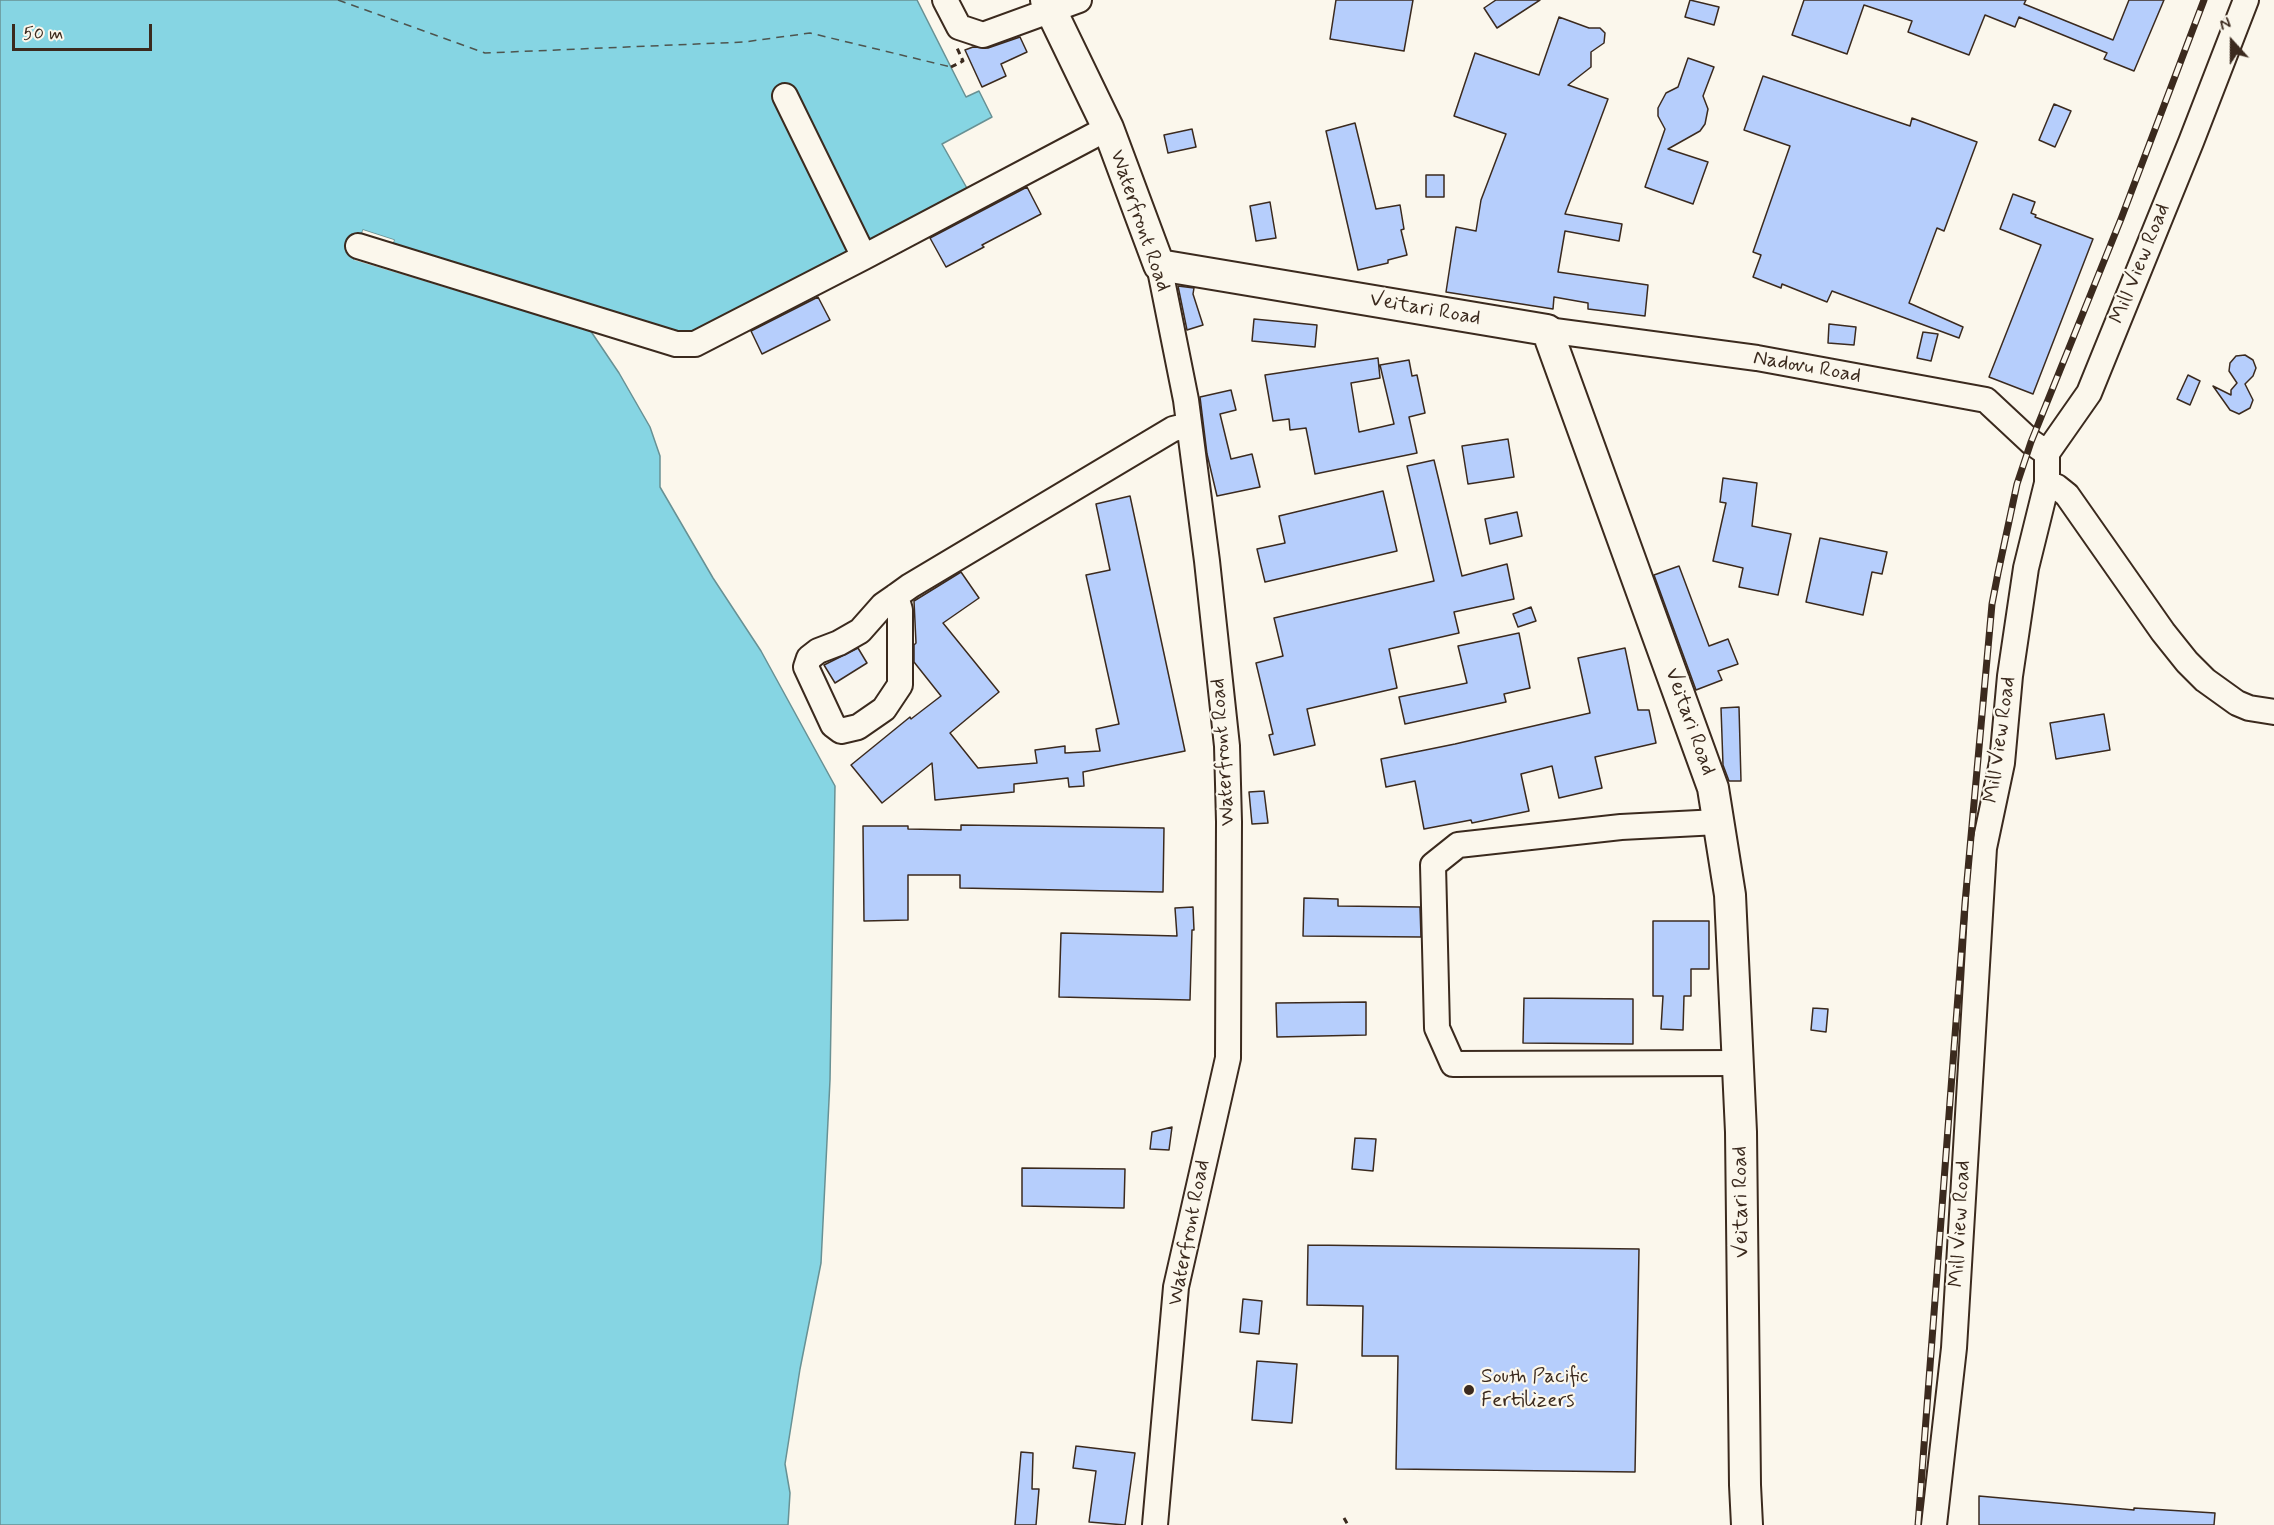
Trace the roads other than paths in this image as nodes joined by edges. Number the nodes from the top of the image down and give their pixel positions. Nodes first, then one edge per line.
1 (945, 0) edge
2 (1079, 0) edge
3 (2246, 0) edge
4 (1048, 5) edge
5 (785, 96) dead end
6 (1107, 128) junction
7 (358, 246) dead end
8 (864, 257) junction
9 (1159, 265) junction
10 (1547, 330) junction
11 (1189, 425) junction
12 (2047, 453) junction
13 (2047, 483) junction
14 (896, 596) junction
15 (2274, 712) edge
16 (1718, 822) junction
17 (1738, 1063) junction
18 (1155, 1525) edge
19 (1747, 1525) edge
20 (1934, 1525) edge

1 - 4 street
2 - 4 street
3 - 12 street, Mill View Road
4 - 6 main road, Waterfront Road
5 - 8 street
6 - 8 street
6 - 9 main road, Waterfront Road
7 - 8 street
9 - 10 main road, Veitari Road
9 - 11 street, Waterfront Road
10 - 12 street, Nadovu Road
10 - 16 main road, Veitari Road
11 - 14 street
11 - 18 street, Waterfront Road
12 - 13 street, Mill View Road
13 - 15 street
13 - 20 street, Mill View Road
14 - 14 street
16 - 17 main road, Veitari Road
16 - 17 street
17 - 19 main road, Veitari Road

